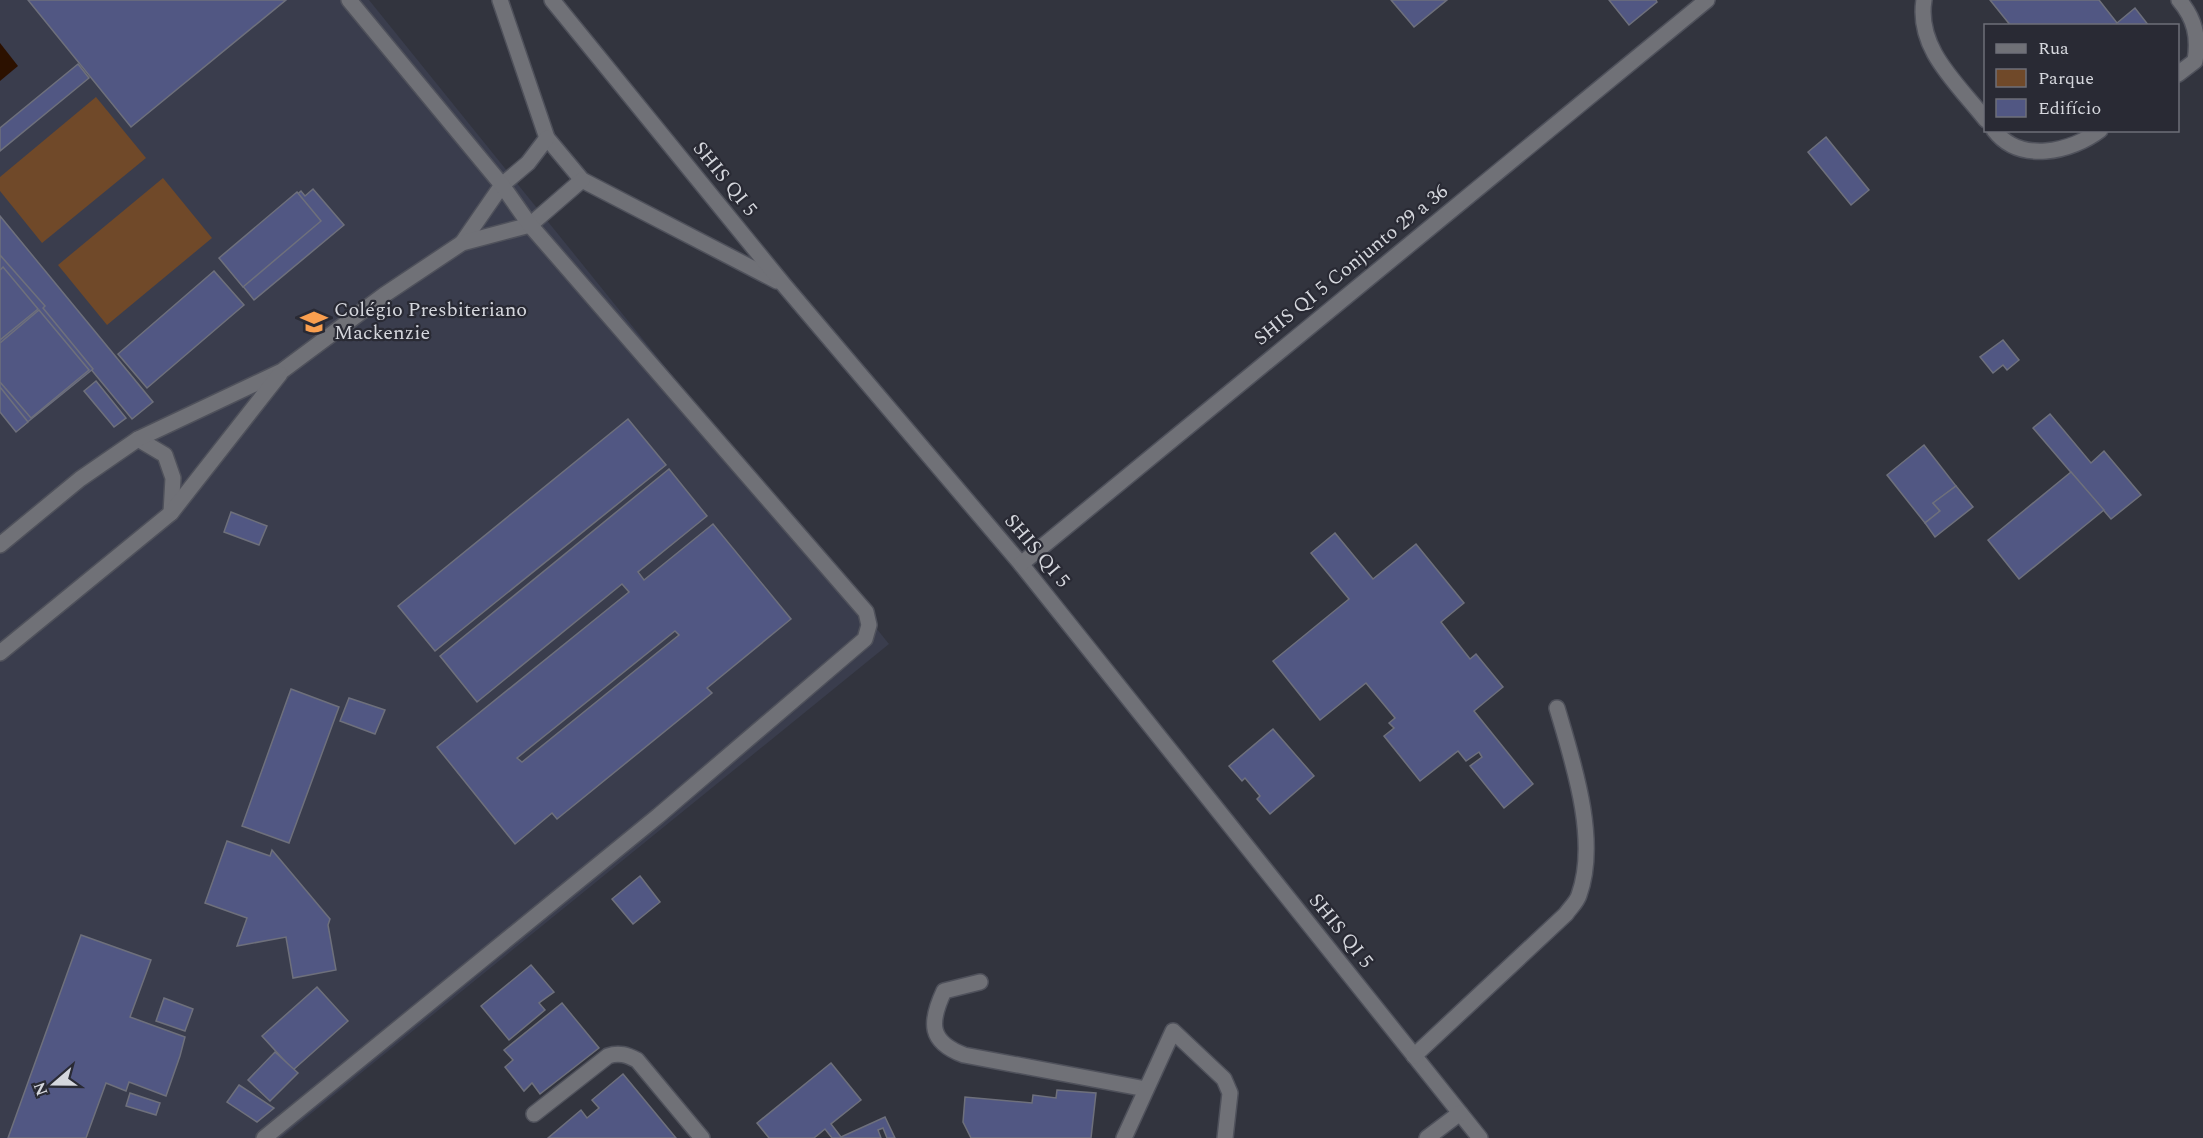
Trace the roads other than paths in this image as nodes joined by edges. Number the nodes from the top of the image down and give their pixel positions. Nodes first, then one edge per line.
1 (349, 0) edge
2 (500, 0) edge
3 (552, 0) edge
4 (1707, 0) edge
5 (1924, 0) edge
6 (2179, 0) edge
7 (2179, 73) edge
8 (1984, 117) edge
9 (1997, 132) edge
10 (2098, 132) edge
11 (547, 138) junction
12 (582, 180) junction
13 (502, 185) junction
14 (530, 225) junction
15 (462, 243) junction
16 (784, 285) junction
17 (282, 371) junction
18 (138, 439) junction
19 (171, 513) junction
20 (0, 545) edge
21 (1021, 564) junction
22 (0, 653) edge
23 (1557, 708) dead end
24 (980, 982) dead end
25 (1414, 1056) junction
26 (1146, 1089) junction
27 (1460, 1113) junction
28 (534, 1114) dead end
29 (264, 1138) edge
30 (702, 1138) edge
31 (1124, 1138) edge
32 (1225, 1138) edge
33 (1427, 1138) edge
34 (1480, 1138) edge

1 - 13 street
2 - 11 street
3 - 16 street, SHIS QI 5
4 - 21 street, SHIS QI 5 Conjunto 29 a 36
5 - 8 street
6 - 7 street
9 - 10 street
11 - 12 street
11 - 13 street
12 - 14 street
12 - 16 street
13 - 14 street
13 - 15 street
14 - 15 street
14 - 29 street
15 - 17 street
16 - 21 street, SHIS QI 5
17 - 18 street
17 - 19 street
18 - 19 street
18 - 20 street
19 - 22 street
21 - 25 street, SHIS QI 5
23 - 25 street
24 - 26 street
25 - 27 street, SHIS QI 5
26 - 31 street
26 - 32 street
27 - 33 street
27 - 34 street, SHIS QI 5
28 - 30 street

